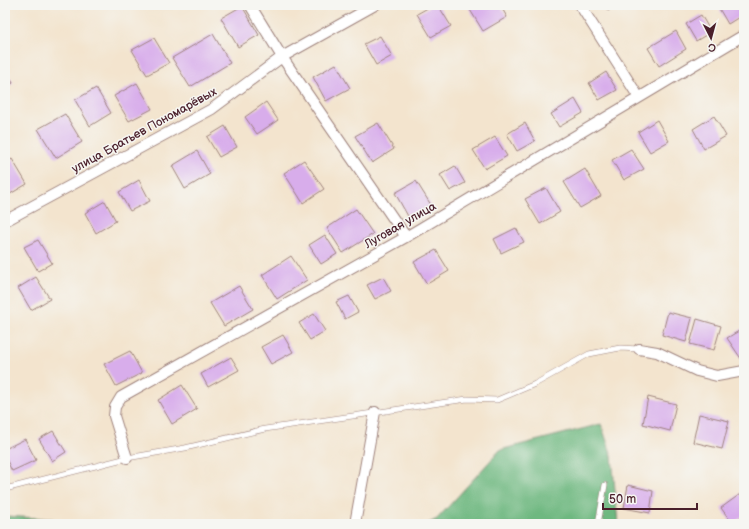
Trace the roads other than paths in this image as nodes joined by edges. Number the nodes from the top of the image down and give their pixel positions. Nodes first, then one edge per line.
1 (250, 5) edge
2 (374, 5) edge
3 (580, 5) edge
4 (744, 35) edge
5 (282, 57) junction
6 (638, 96) junction
7 (5, 222) edge
8 (406, 237) junction
9 (639, 349) joint
10 (744, 371) edge
11 (375, 412) junction
12 (127, 458) junction
13 (605, 485) dead end
14 (5, 488) edge
15 (355, 524) edge
16 (598, 524) edge

1 - 5 street
2 - 5 street, улица Братьев Пономарёвых
3 - 6 street
4 - 6 street, Луговая улица
5 - 7 street, улица Братьев Пономарёвых
5 - 8 street
6 - 8 street, Луговая улица
8 - 12 street, Луговая улица
9 - 10 street
9 - 11 lane
11 - 12 lane
11 - 15 street
12 - 14 lane
13 - 16 lane

